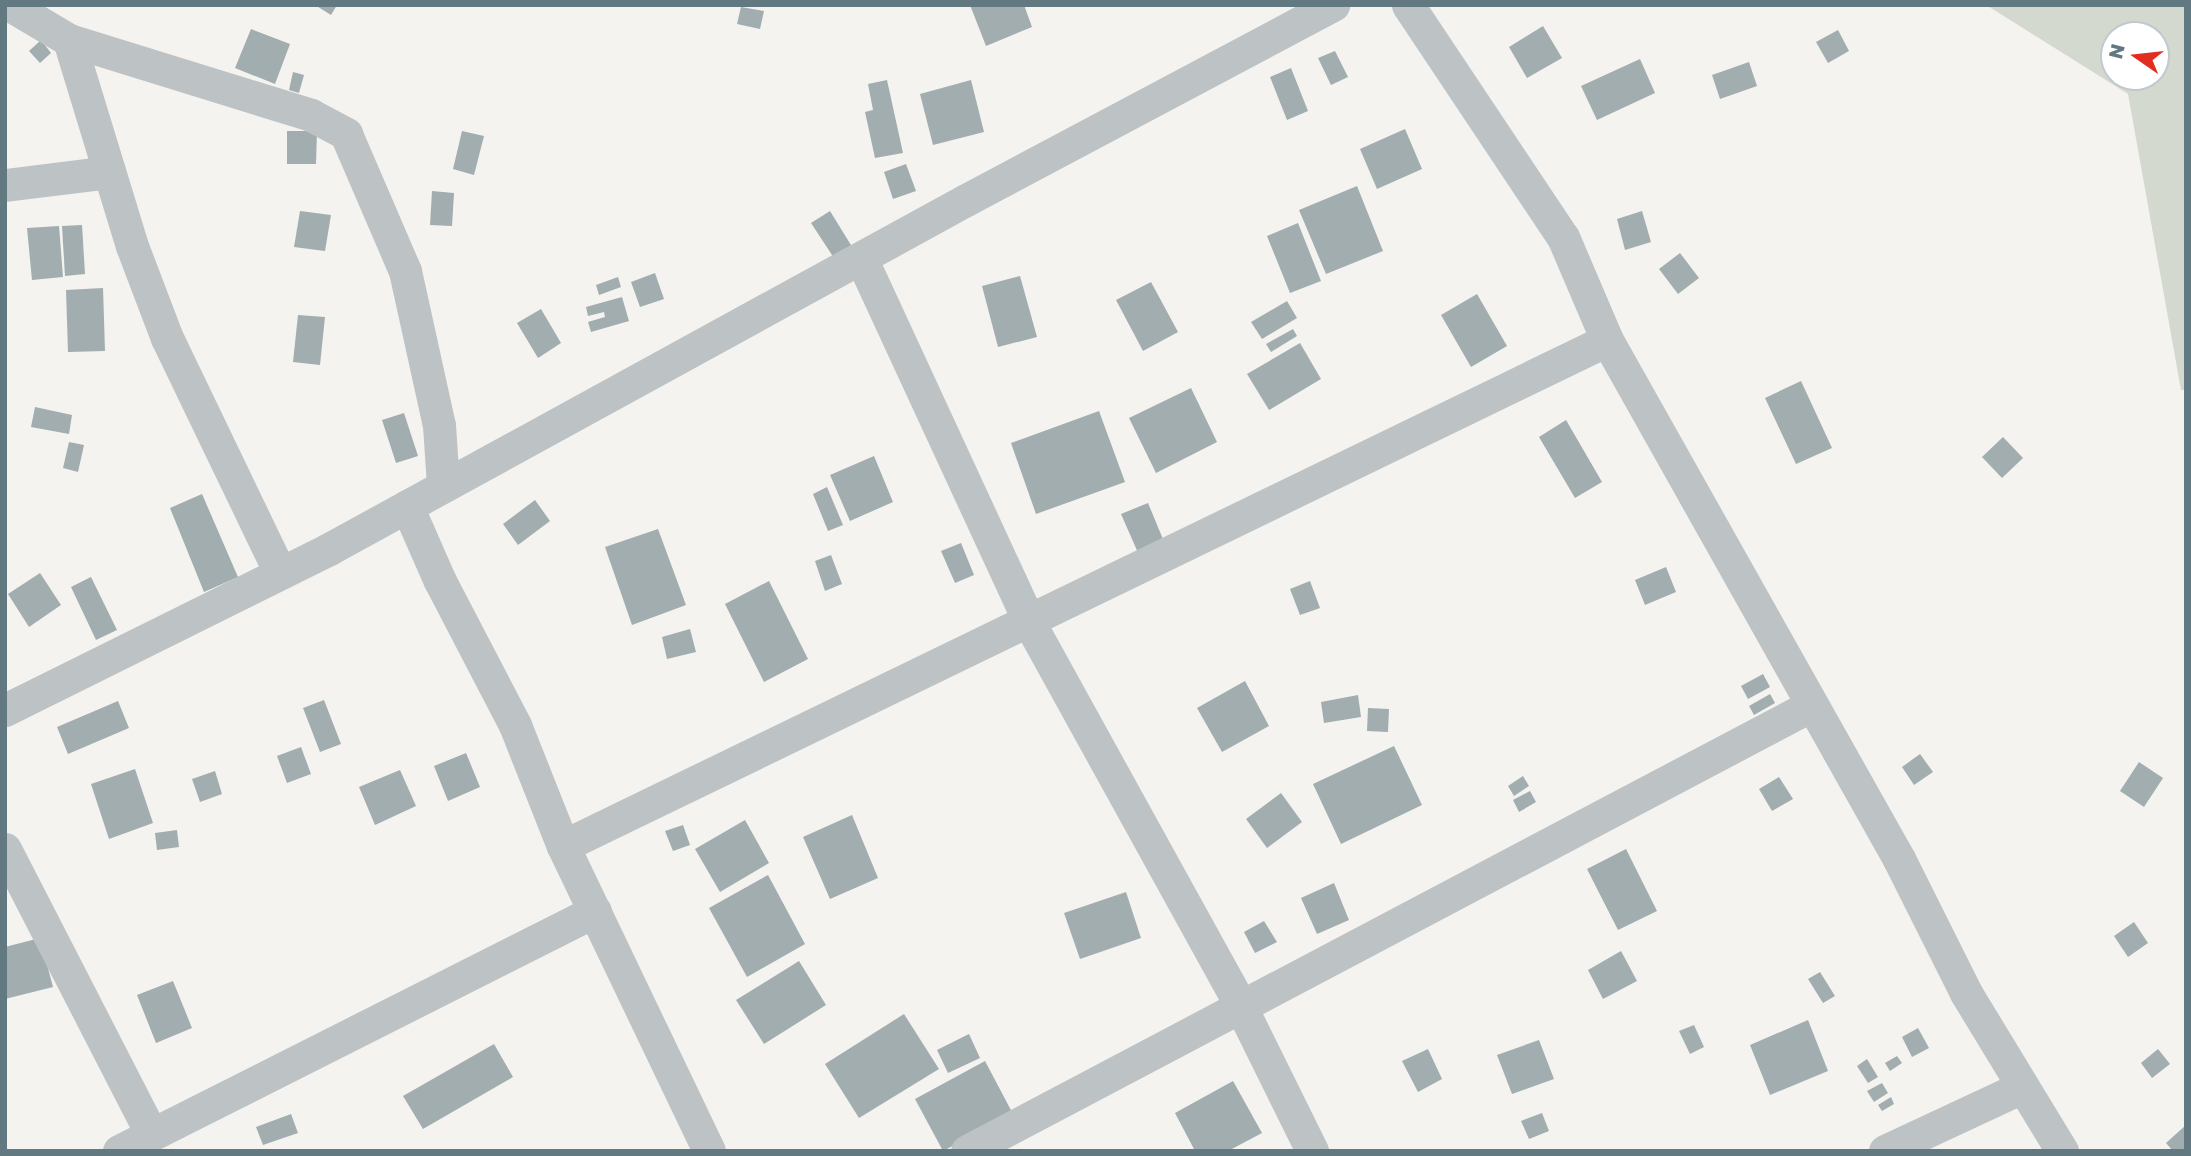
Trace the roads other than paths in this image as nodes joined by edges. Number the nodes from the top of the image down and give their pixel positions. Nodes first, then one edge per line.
1 (10, 5) edge
2 (1333, 5) edge
3 (1408, 5) edge
4 (69, 40) junction
5 (109, 172) junction
6 (5, 185) edge
7 (862, 260) junction
8 (1607, 340) junction
9 (443, 486) junction
10 (407, 506) junction
11 (280, 573) junction
12 (1029, 622) junction
13 (1810, 706) junction
14 (5, 710) edge
15 (563, 846) junction
16 (5, 849) edge
17 (595, 911) junction
18 (1240, 1005) junction
19 (2020, 1088) junction
20 (151, 1133) junction
21 (119, 1151) edge
22 (709, 1151) edge
23 (967, 1151) edge
24 (1312, 1151) edge
25 (1885, 1151) edge
26 (2062, 1151) edge

1 - 4 street
2 - 7 street
3 - 8 street
4 - 5 street
4 - 9 street
5 - 6 street
5 - 11 street
7 - 9 street
7 - 12 street
8 - 12 street
8 - 13 street
9 - 10 street
10 - 11 street
10 - 15 street
11 - 14 street
12 - 15 street
12 - 18 street
13 - 18 street
13 - 19 street
15 - 17 street
16 - 20 street
17 - 20 street
17 - 22 street
18 - 23 street
18 - 24 street
19 - 25 street
19 - 26 street
20 - 21 street

